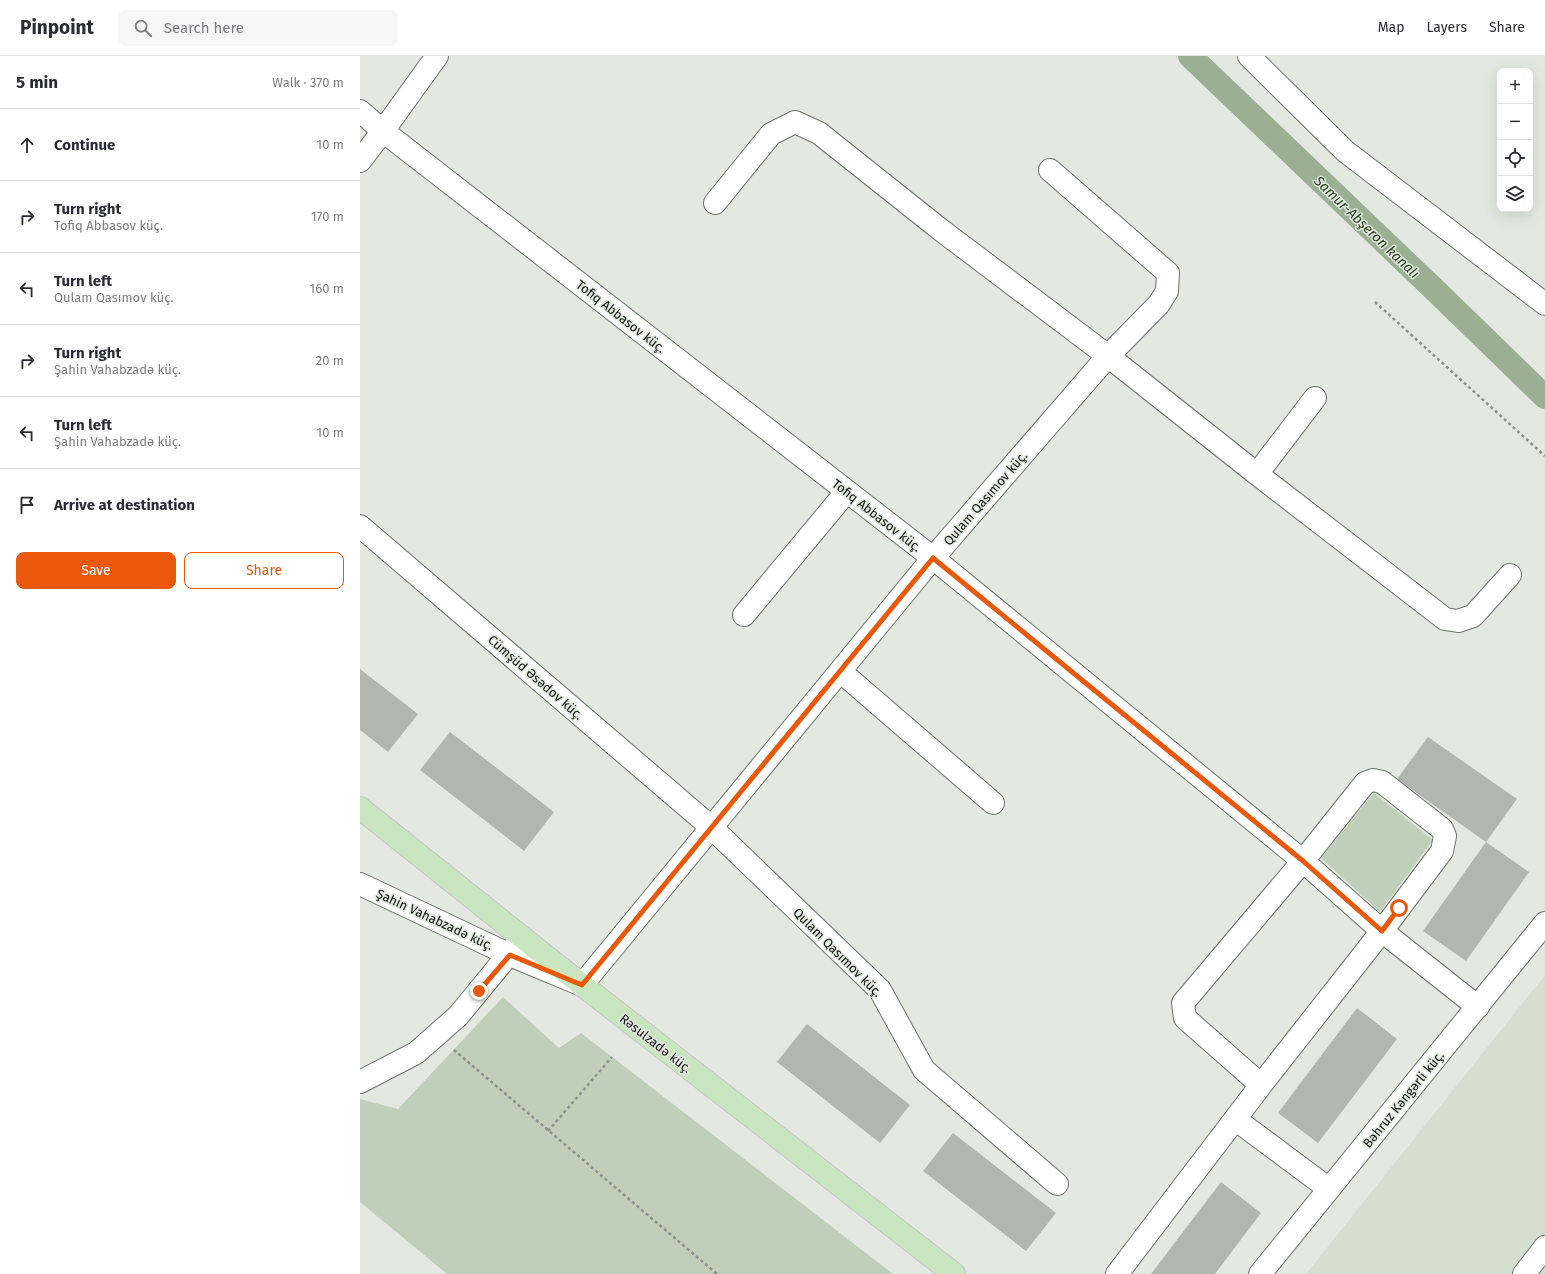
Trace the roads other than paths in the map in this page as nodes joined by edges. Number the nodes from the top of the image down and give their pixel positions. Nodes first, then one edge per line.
1 (437, 56) edge
2 (1249, 56) edge
3 (360, 111) edge
4 (383, 132) junction
5 (360, 161) edge
6 (1050, 170) dead end
7 (715, 203) dead end
8 (1545, 304) edge
9 (1108, 356) junction
10 (1315, 398) dead end
11 (1257, 474) junction
12 (847, 491) junction
13 (360, 526) edge
14 (933, 558) junction
15 (1510, 575) dead end
16 (744, 615) dead end
17 (840, 671) junction
18 (993, 803) dead end
19 (360, 808) edge
20 (711, 827) junction
21 (1303, 861) junction
22 (360, 884) edge
23 (1545, 924) edge
24 (1382, 931) junction
25 (516, 946) junction
26 (582, 985) junction
27 (1478, 1006) junction
28 (360, 1082) edge
29 (1260, 1085) junction
30 (1235, 1119) junction
31 (1057, 1184) dead end
32 (1329, 1190) junction
33 (1545, 1247) edge
34 (954, 1274) edge
35 (1117, 1274) edge
36 (1260, 1274) edge
37 (1524, 1274) edge

1 - 4 street
2 - 8 street
3 - 4 street, Tofiq Abbasov küç.
4 - 5 street
4 - 12 street, Tofiq Abbasov küç.
6 - 9 street, Qulam Qasımov küç.
7 - 9 street
9 - 11 street
9 - 14 street, Qulam Qasımov küç.
10 - 11 street
11 - 15 street
12 - 14 street, Tofiq Abbasov küç.
12 - 16 street
13 - 20 street, Cümşüd Əsədov küç.
14 - 17 street, Qulam Qasımov küç.
14 - 21 street, Tofiq Abbasov küç.
17 - 18 street
17 - 20 street, Qulam Qasımov küç.
19 - 25 main road, Rəsulzadə küç.
20 - 26 street, Qulam Qasımov küç.
20 - 31 street, Qulam Qasımov küç.
21 - 24 street, Tofiq Abbasov küç.
21 - 24 street
21 - 29 street
22 - 25 street, Şahin Vahabzadə küç.
23 - 27 street, Bəhruz Kəngərli küç.
24 - 27 street, Tofiq Abbasov küç.
24 - 29 street
25 - 26 main road, Rəsulzadə küç.
25 - 28 street, Şahin Vahabzadə küç.
26 - 34 main road, Rəsulzadə küç.
27 - 32 street, Bəhruz Kəngərli küç.
29 - 30 street
30 - 32 street
30 - 35 street
32 - 36 street, Bəhruz Kəngərli küç.
33 - 37 street

